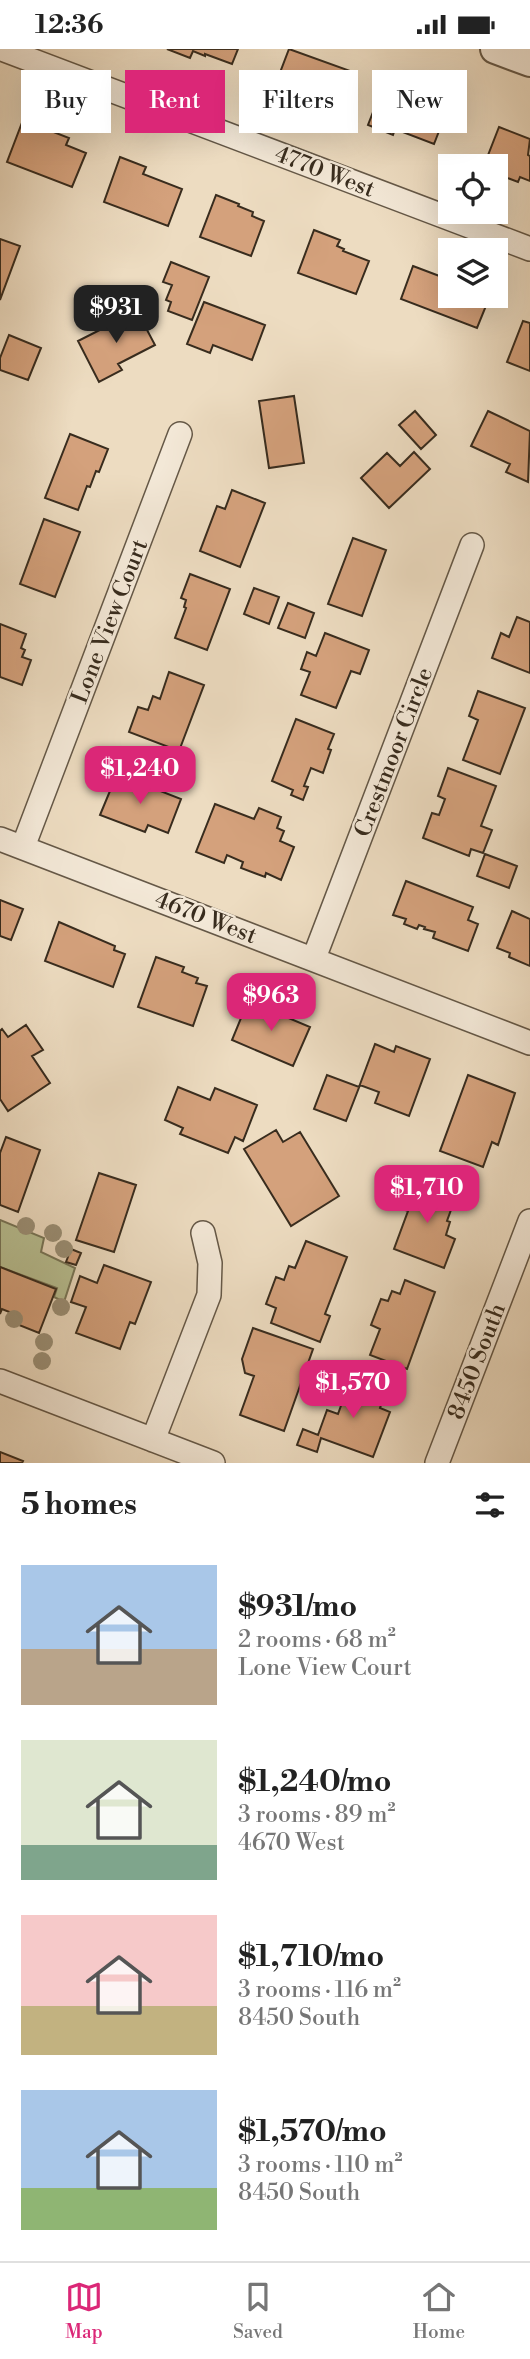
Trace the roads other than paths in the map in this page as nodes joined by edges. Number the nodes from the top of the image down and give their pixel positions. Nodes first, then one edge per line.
1 (2, 49) edge
2 (495, 49) edge
3 (530, 62) edge
4 (530, 249) edge
5 (180, 434) dead end
6 (472, 545) dead end
7 (0, 839) edge
8 (23, 847) junction
9 (314, 958) junction
10 (530, 1043) edge
11 (530, 1221) edge
12 (203, 1233) dead end
13 (0, 1381) edge
14 (153, 1440) junction
15 (213, 1463) edge
16 (437, 1463) edge

1 - 4 street, 4770 West
2 - 3 street
5 - 8 street, Lone View Court
6 - 9 street, Crestmoor Circle
7 - 8 street, 4670 West
8 - 9 street, 4670 West
9 - 10 street, 4670 West
11 - 16 street, 8450 South
12 - 14 street
13 - 14 street
14 - 15 street

